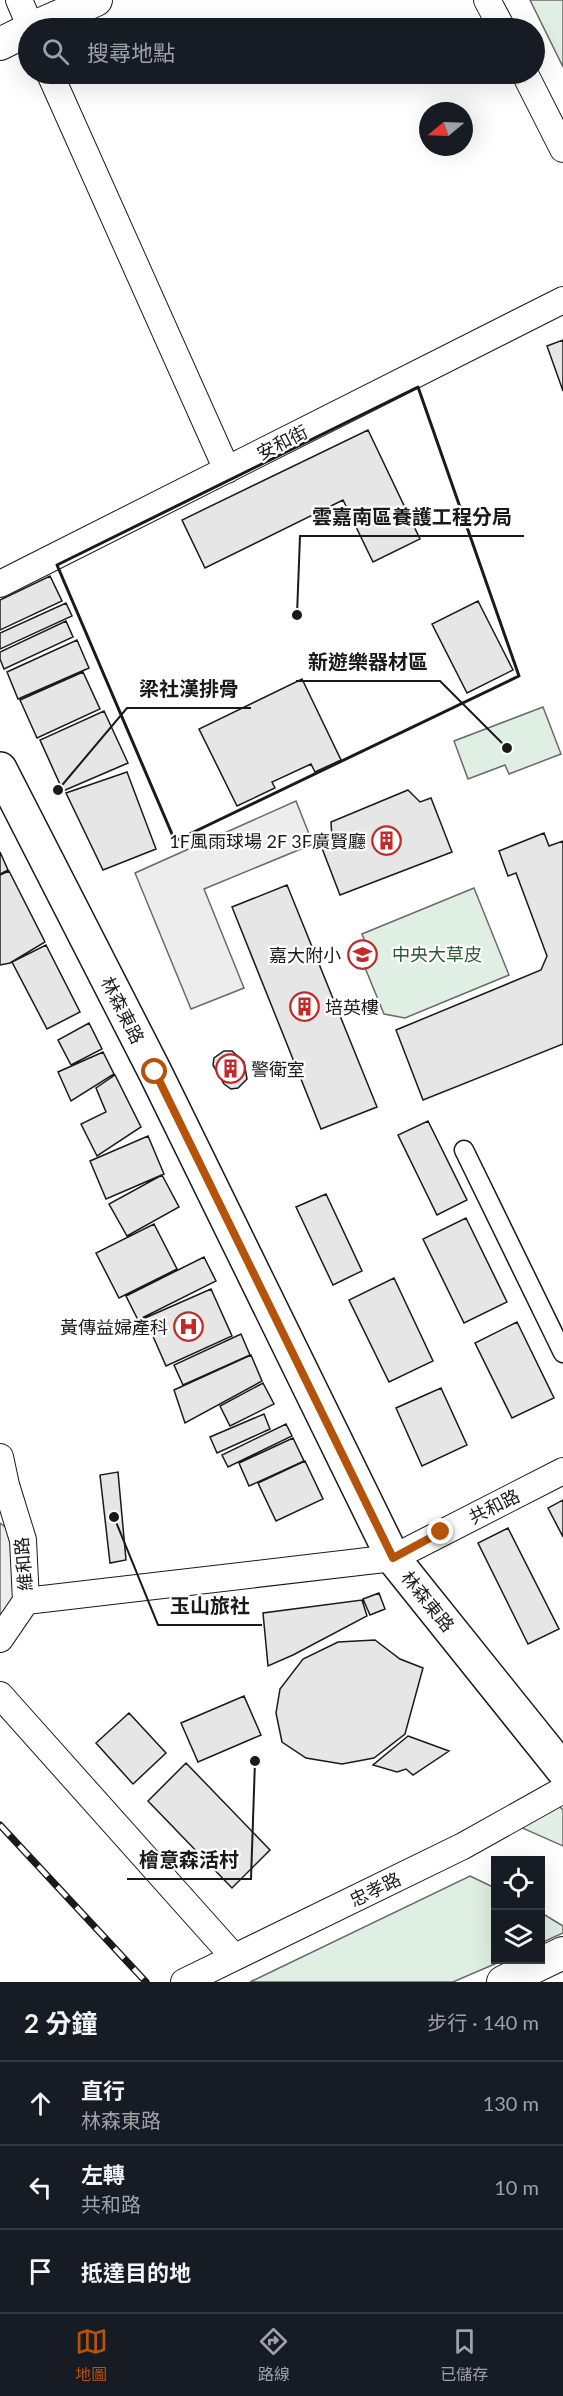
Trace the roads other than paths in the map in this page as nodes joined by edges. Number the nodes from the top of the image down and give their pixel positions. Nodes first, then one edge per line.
1 (19, 0) edge
2 (96, 0) edge
3 (488, 0) edge
4 (26, 18) edge
5 (56, 18) edge
6 (497, 18) edge
7 (18, 35) edge
8 (0, 44) edge
9 (54, 84) edge
10 (530, 84) edge
11 (563, 148) edge
12 (563, 300) edge
13 (227, 470) junction
14 (0, 584) edge
15 (0, 769) edge
16 (464, 1150) dead end
17 (563, 1353) edge
18 (0, 1457) edge
19 (563, 1471) edge
20 (393, 1558) junction
21 (26, 1601) junction
22 (0, 1639) edge
23 (0, 1695) edge
24 (563, 1770) edge
25 (563, 1790) edge
26 (563, 1953) edge
27 (234, 1957) junction
28 (183, 1982) edge
29 (503, 1982) edge

1 - 4 street
2 - 5 street
3 - 6 street
7 - 8 street
9 - 13 street
10 - 11 street
12 - 13 street, 安和街
13 - 14 street, 安和街
15 - 20 main road, 林森東路
16 - 17 street
18 - 21 street, 維和路
19 - 20 street, 共和路
20 - 21 street
20 - 24 main road, 林森東路
21 - 22 street
23 - 27 street
25 - 27 street, 忠孝路
26 - 29 street
27 - 28 street, 忠孝路

